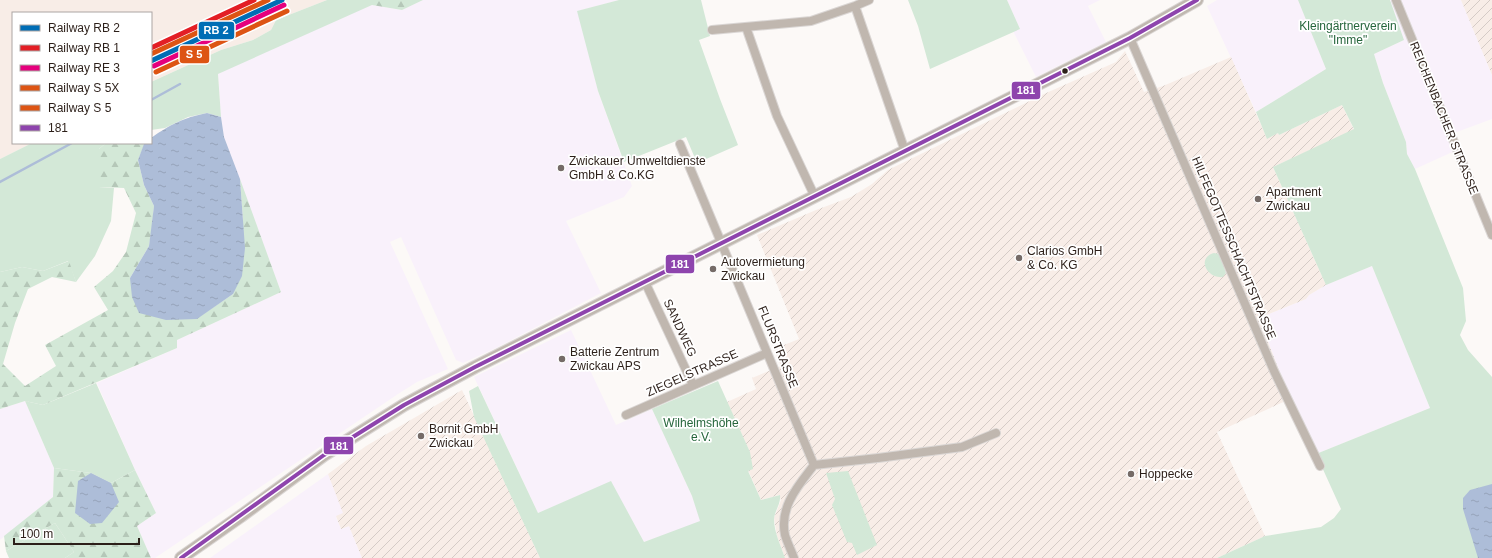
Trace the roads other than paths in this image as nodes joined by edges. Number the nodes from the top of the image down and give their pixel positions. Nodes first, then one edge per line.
1 (869, 0) edge
2 (1197, 0) edge
3 (1396, 0) edge
4 (855, 6) junction
5 (746, 27) junction
6 (712, 30) dead end
7 (1130, 38) junction
8 (680, 144) dead end
9 (905, 151) junction
10 (815, 197) junction
11 (1492, 235) edge
12 (722, 244) junction
13 (645, 282) junction
14 (767, 353) junction
15 (693, 385) junction
16 (626, 415) dead end
17 (996, 433) dead end
18 (814, 465) junction
19 (1320, 466) dead end
20 (181, 558) edge
21 (794, 558) edge

1 - 4 street
2 - 7 main road
3 - 11 street, REICHENBACHER STRASSE
4 - 5 street
4 - 9 street
5 - 6 street
5 - 10 street
7 - 9 main road
7 - 19 street, HILFEGOTTESSCHACHTSTRASSE
8 - 12 street, FLURSTRASSE
9 - 10 main road
10 - 12 main road
12 - 13 main road
12 - 14 street, FLURSTRASSE
13 - 15 street, SANDWEG
13 - 20 main road
14 - 15 street, ZIEGELSTRASSE
14 - 18 street, FLURSTRASSE
15 - 16 street, ZIEGELSTRASSE
17 - 18 street
18 - 21 street

